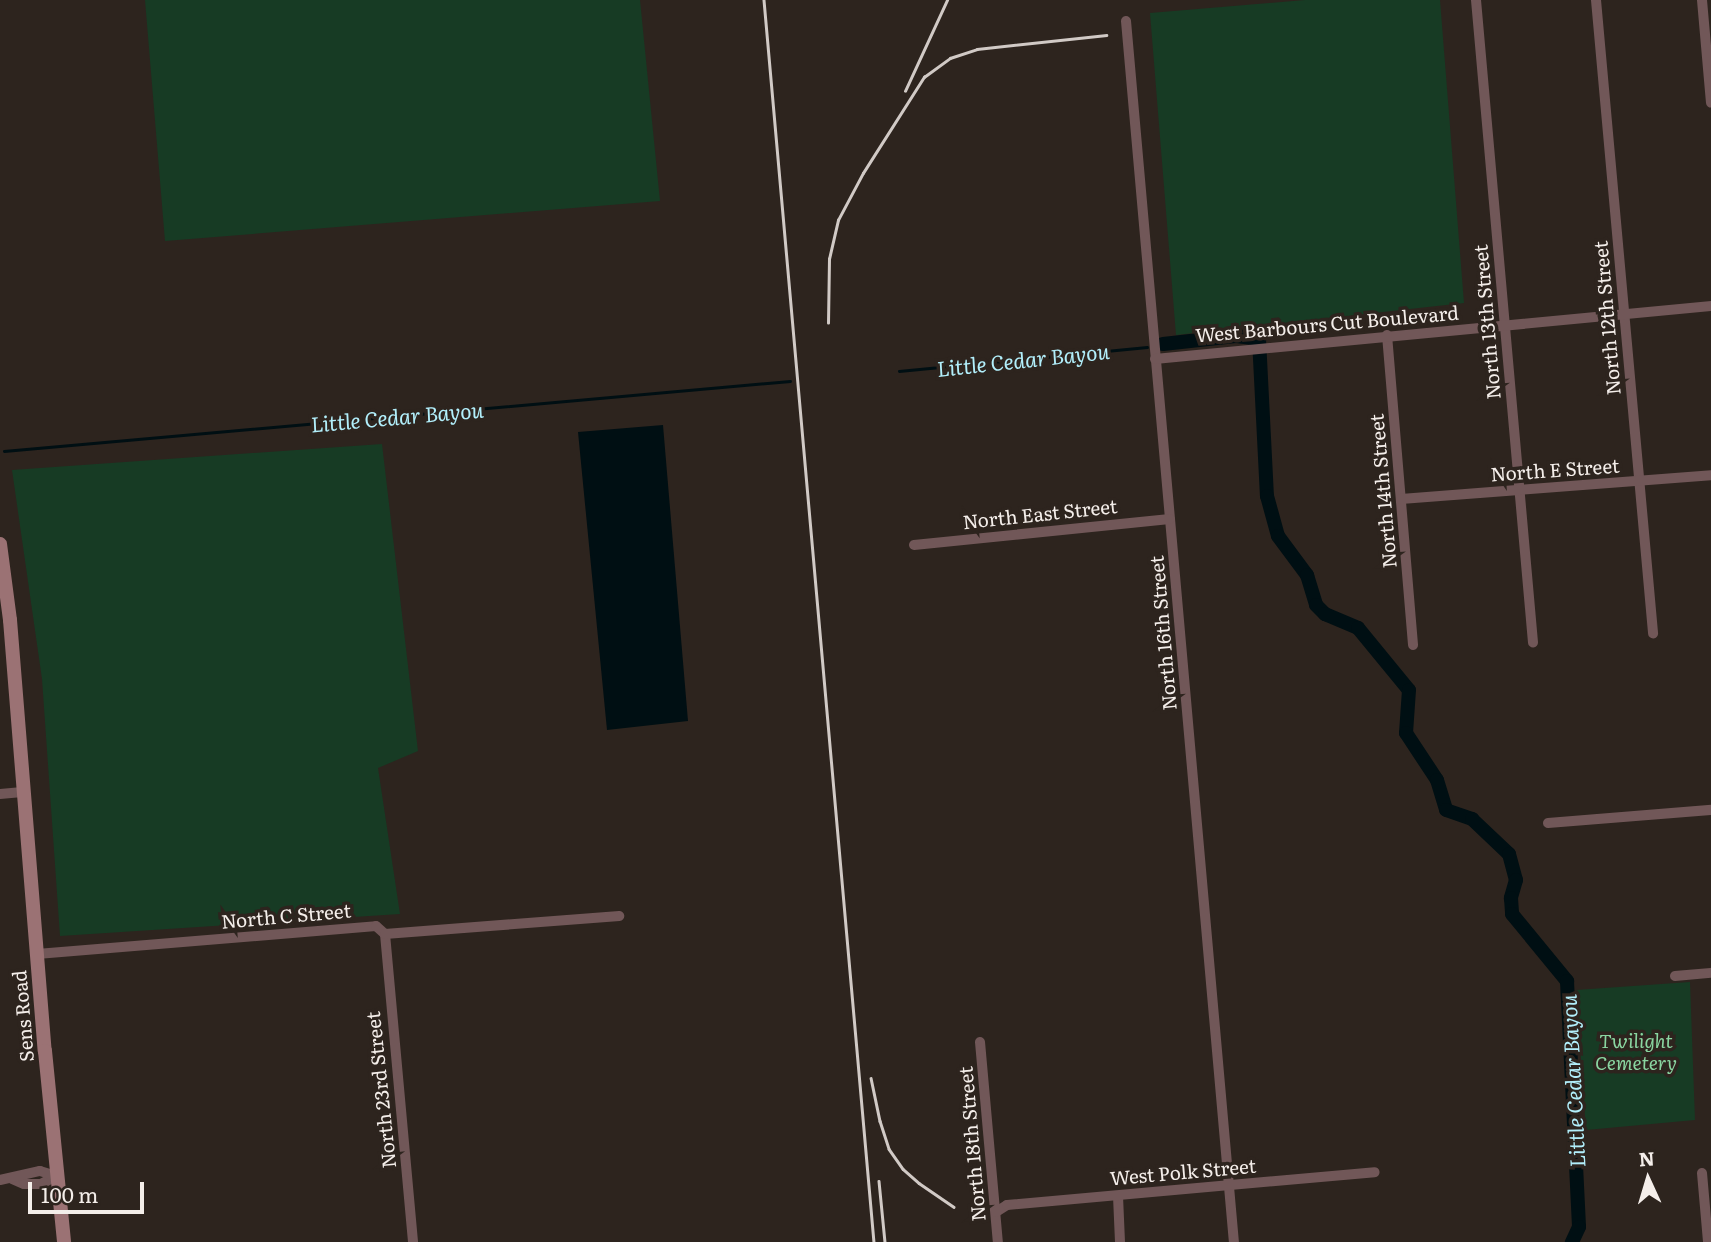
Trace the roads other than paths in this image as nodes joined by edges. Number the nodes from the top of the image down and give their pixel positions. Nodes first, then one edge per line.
1 (1476, 0) edge
2 (1596, 0) edge
3 (1702, 0) edge
4 (1126, 21) dead end
5 (1711, 103) edge
6 (1711, 306) edge
7 (1624, 313) junction
8 (1505, 325) junction
9 (1387, 335) junction
10 (1155, 359) junction
11 (1711, 475) edge
12 (1639, 481) junction
13 (1520, 489) junction
14 (1401, 499) junction
15 (1170, 519) junction
16 (0, 544) edge
17 (914, 545) dead end
18 (1653, 634) dead end
19 (1533, 642) dead end
20 (1413, 645) dead end
21 (25, 792) junction
22 (0, 794) edge
23 (1711, 810) edge
24 (1548, 823) dead end
25 (620, 916) dead end
26 (385, 934) junction
27 (37, 954) junction
28 (1711, 973) edge
29 (1675, 976) dead end
30 (980, 1042) dead end
31 (1375, 1172) dead end
32 (1702, 1173) dead end
33 (56, 1176) junction
34 (0, 1180) edge
35 (1230, 1185) junction
36 (1118, 1196) junction
37 (996, 1212) junction
38 (63, 1240) edge
39 (413, 1242) edge
40 (998, 1242) edge
41 (1120, 1242) edge
42 (1234, 1242) edge
43 (1708, 1242) edge

1 - 8 street, North 13th Street
2 - 7 street, North 12th Street
3 - 5 street
4 - 10 street, North 16th Street
6 - 7 street, West Barbours Cut Boulevard
7 - 8 street, West Barbours Cut Boulevard
7 - 12 street, North 12th Street
8 - 9 street, West Barbours Cut Boulevard
8 - 13 street, North 13th Street
9 - 10 street, West Barbours Cut Boulevard
9 - 14 street, North 14th Street
10 - 15 street, North 16th Street
11 - 12 street, North E Street
12 - 13 street, North E Street
12 - 18 street, North 12th Street
13 - 14 street, North E Street
13 - 19 street, North 13th Street
14 - 20 street, North 14th Street
15 - 17 street, North East Street
15 - 35 street, North 16th Street
16 - 21 main road, Sens Road
21 - 22 street
21 - 27 main road, Sens Road
23 - 24 street
25 - 26 street, North C Street
26 - 27 street, North C Street
26 - 39 street, North 23rd Street
27 - 33 main road, Sens Road
28 - 29 street
30 - 37 street, North 18th Street
31 - 35 street, West Polk Street
32 - 43 street
33 - 34 street
33 - 38 main road, Sens Road
35 - 36 street, West Polk Street
35 - 42 street, North 16th Street
36 - 37 street, West Polk Street
36 - 41 street
37 - 40 street, North 18th Street

